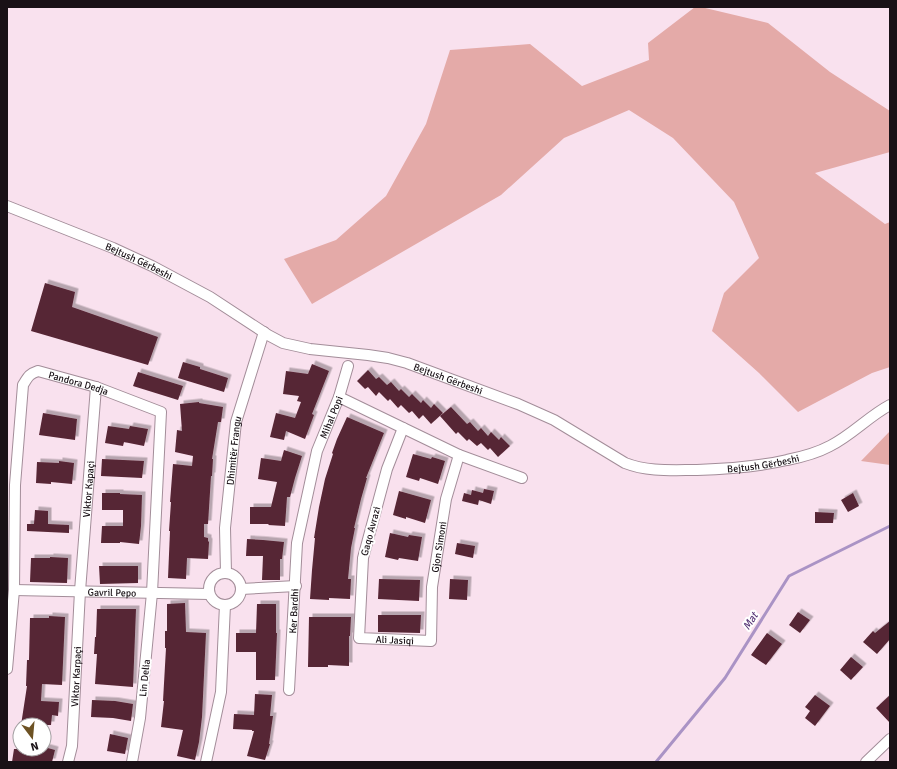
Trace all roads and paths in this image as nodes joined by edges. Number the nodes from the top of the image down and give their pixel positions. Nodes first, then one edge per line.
1 (7, 206) edge
2 (264, 332) junction
3 (348, 366) dead end
4 (96, 387) junction
5 (339, 397) junction
6 (890, 405) edge
7 (403, 428) junction
8 (459, 455) junction
9 (522, 478) dead end
10 (226, 573) junction
11 (296, 586) junction
12 (241, 589) junction
13 (14, 590) junction
14 (80, 592) junction
15 (152, 593) junction
16 (210, 594) junction
17 (225, 605) junction
18 (359, 638) joint
19 (431, 641) joint
20 (7, 669) edge
21 (289, 690) dead end
22 (890, 739) edge
23 (68, 762) edge
24 (132, 762) edge
25 (206, 762) edge
26 (866, 762) edge

1 - 2 street, Bejtush Gërbeshi
2 - 6 street, Bejtush Gërbeshi
2 - 10 street, Dhimitër Frangu
3 - 5 street
4 - 13 street, Pandora Dedja
4 - 14 street, Viktor Kapaçi
4 - 15 street, Pandora Dedja
5 - 7 street, Mihal Popi
5 - 11 street, Mihal Popi
7 - 8 street, Mihal Popi
7 - 18 street, Gaqo Avrazi
8 - 9 street, Mihal Popi
8 - 19 street, Gjon Simoni
10 - 12 street
10 - 16 street
11 - 12 street, Ker Bardhi
11 - 21 street, Ker Bardhi
12 - 17 street
13 - 14 street, Gavril Pepo
13 - 20 street, Pandora Dedja
14 - 15 street, Gavril Pepo
14 - 23 street, Viktor Karpaçi
15 - 16 street, Gavril Pepo
15 - 24 street, Lin Delia
16 - 17 street
17 - 25 street
18 - 19 street, Ali Jasiqi
22 - 26 street

